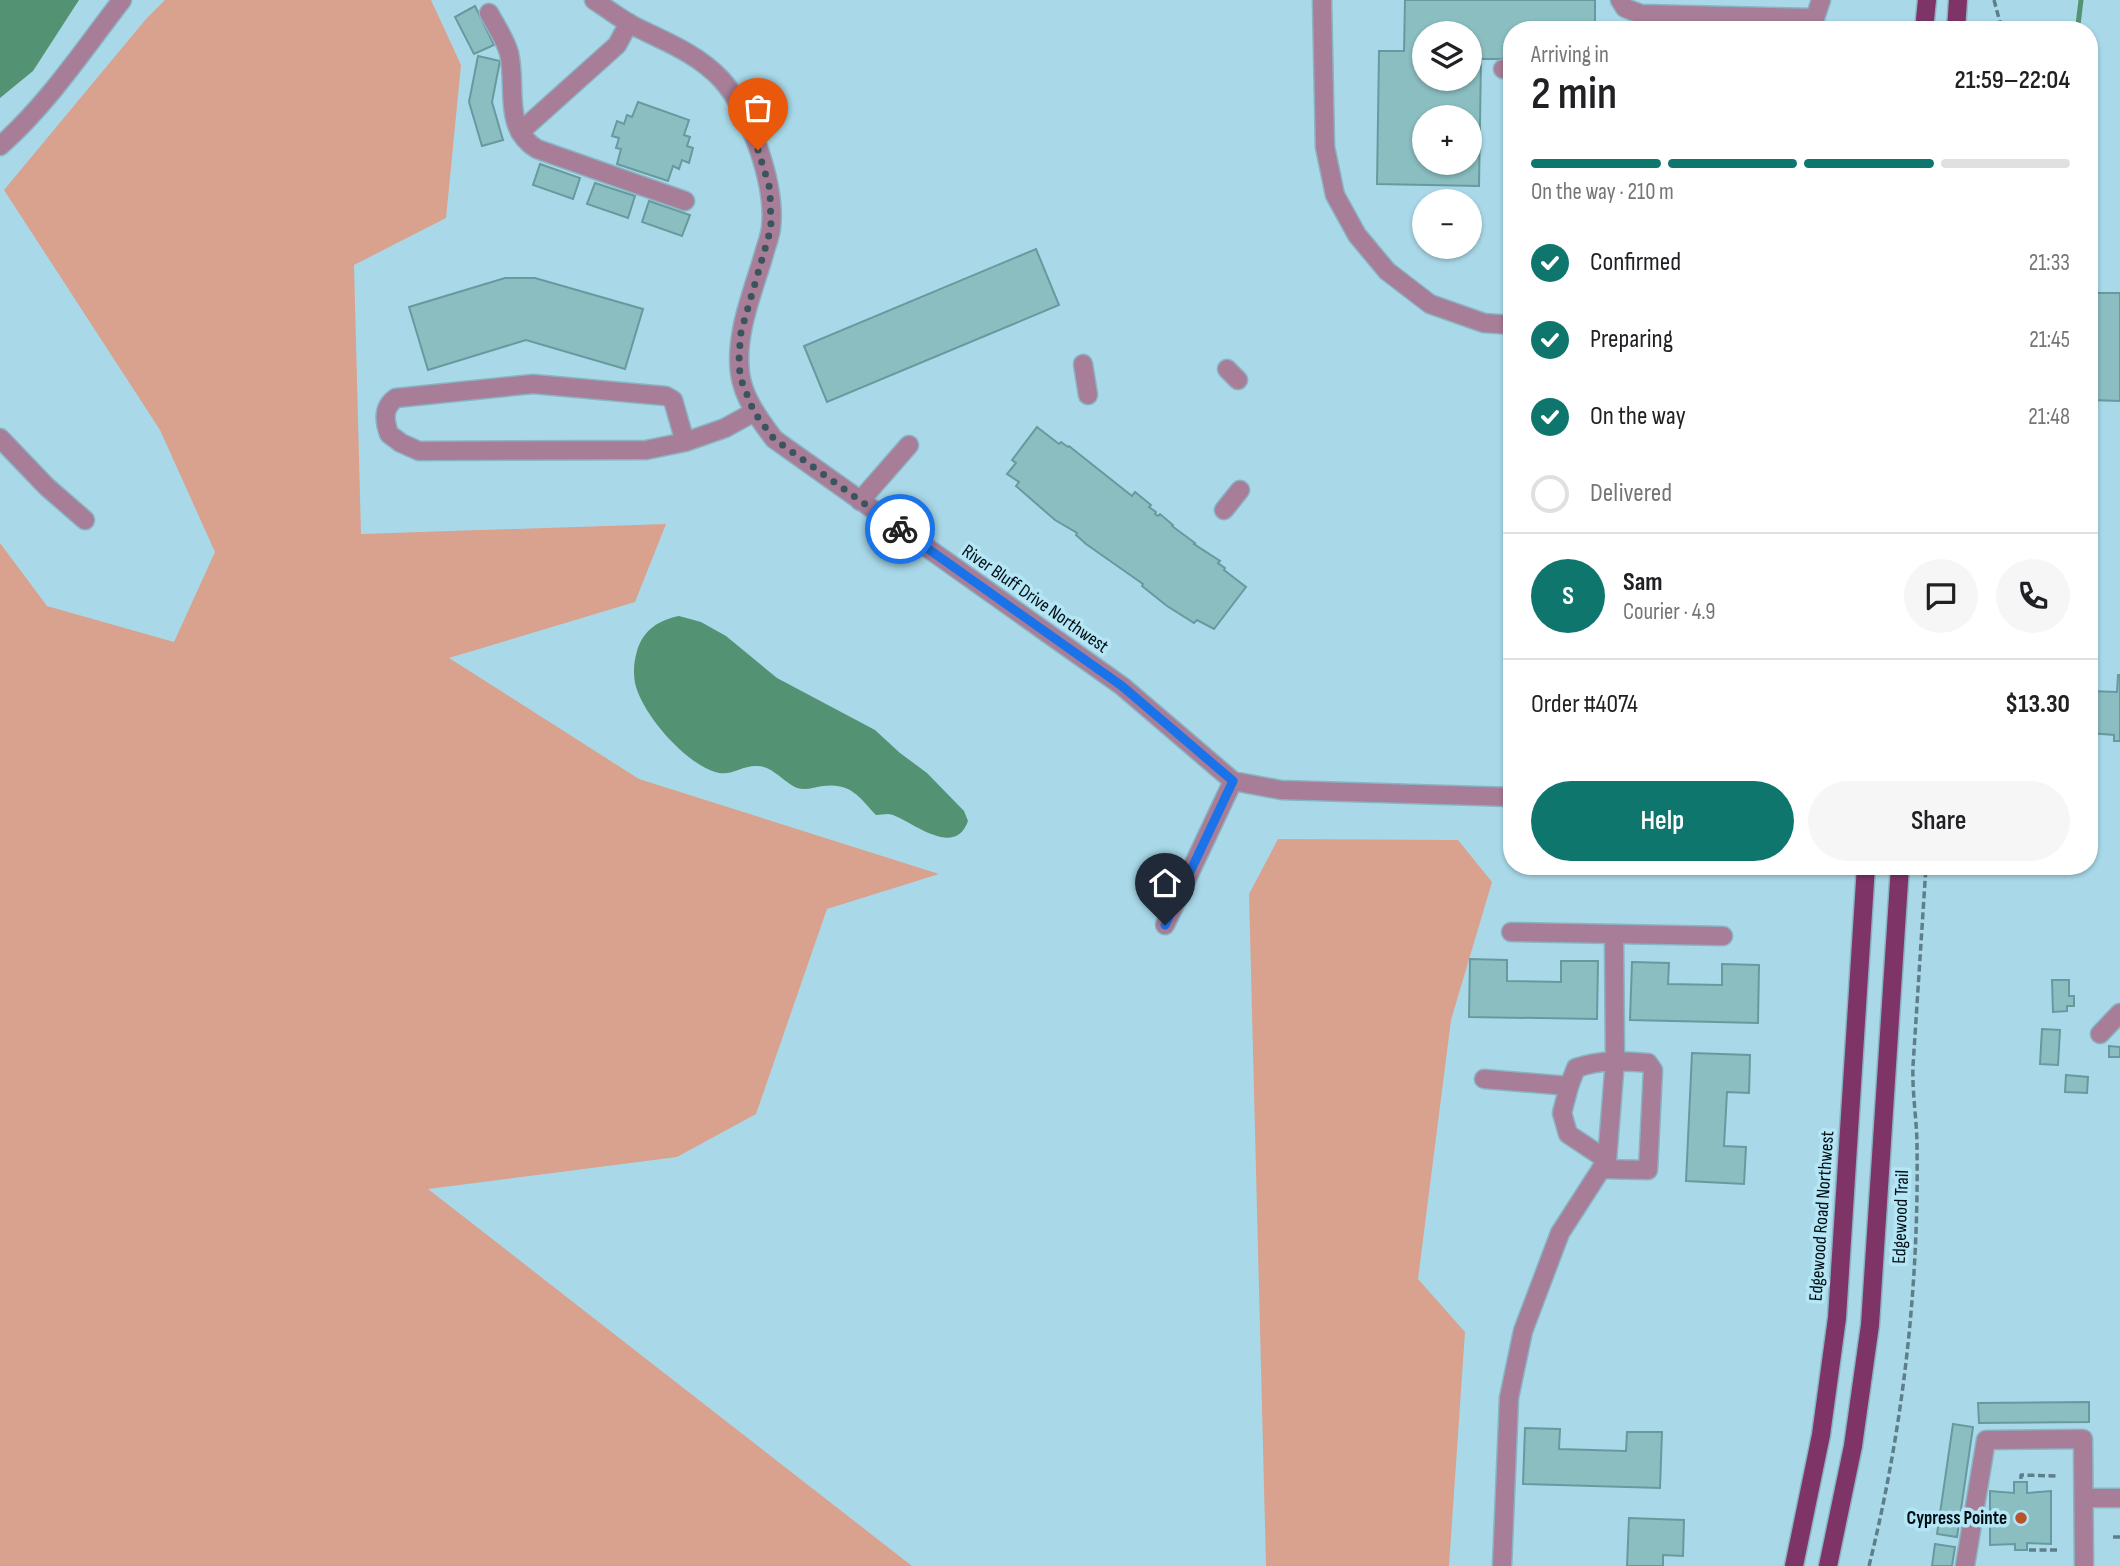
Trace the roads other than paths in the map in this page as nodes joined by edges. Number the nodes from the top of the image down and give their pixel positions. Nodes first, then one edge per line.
1 (122, 0) edge
2 (594, 0) edge
3 (1322, 0) edge
4 (1620, 0) edge
5 (1821, 0) edge
6 (1927, 0) edge
7 (1958, 0) edge
8 (489, 13) dead end
9 (1763, 21) edge
10 (1816, 21) edge
11 (1925, 21) edge
12 (1957, 21) edge
13 (629, 23) junction
14 (520, 132) junction
15 (0, 146) edge
16 (685, 201) dead end
17 (1503, 324) edge
18 (1083, 364) dead end
19 (1088, 395) dead end
20 (754, 412) junction
21 (0, 438) edge
22 (685, 442) junction
23 (909, 445) dead end
24 (1240, 490) dead end
25 (860, 501) junction
26 (1224, 510) dead end
27 (85, 520) dead end
28 (1233, 781) junction
29 (1503, 797) edge
30 (1865, 875) edge
31 (1899, 875) edge
32 (1165, 925) dead end
33 (1511, 932) dead end
34 (1614, 934) junction
35 (1723, 936) dead end
36 (2120, 1013) edge
37 (2100, 1034) dead end
38 (1615, 1060) junction
39 (1485, 1079) dead end
40 (1569, 1086) junction
41 (1604, 1165) junction
42 (2120, 1498) edge
43 (2084, 1499) junction
44 (1508, 1556) edge
45 (1794, 1566) edge
46 (1828, 1566) edge
47 (1965, 1566) edge
48 (2084, 1566) edge

1 - 15 street
2 - 13 street, River Bluff Drive Northwest
3 - 17 street
4 - 9 street
5 - 10 street
6 - 11 main road
7 - 12 main road
8 - 14 street
13 - 14 street
13 - 20 street, River Bluff Drive Northwest
14 - 16 street
18 - 19 street
20 - 22 street
20 - 25 street, River Bluff Drive Northwest
21 - 27 street
22 - 22 street
23 - 25 street
24 - 26 street
25 - 28 street, River Bluff Drive Northwest
28 - 29 street, River Bluff Drive Northwest
28 - 32 street
30 - 45 main road, Edgewood Road Northwest
31 - 46 main road
33 - 34 street
34 - 35 street
34 - 38 street
36 - 37 street
38 - 40 street
38 - 41 street
38 - 41 street
39 - 40 street
40 - 41 street
41 - 44 street
42 - 43 street
43 - 47 street
43 - 48 street

